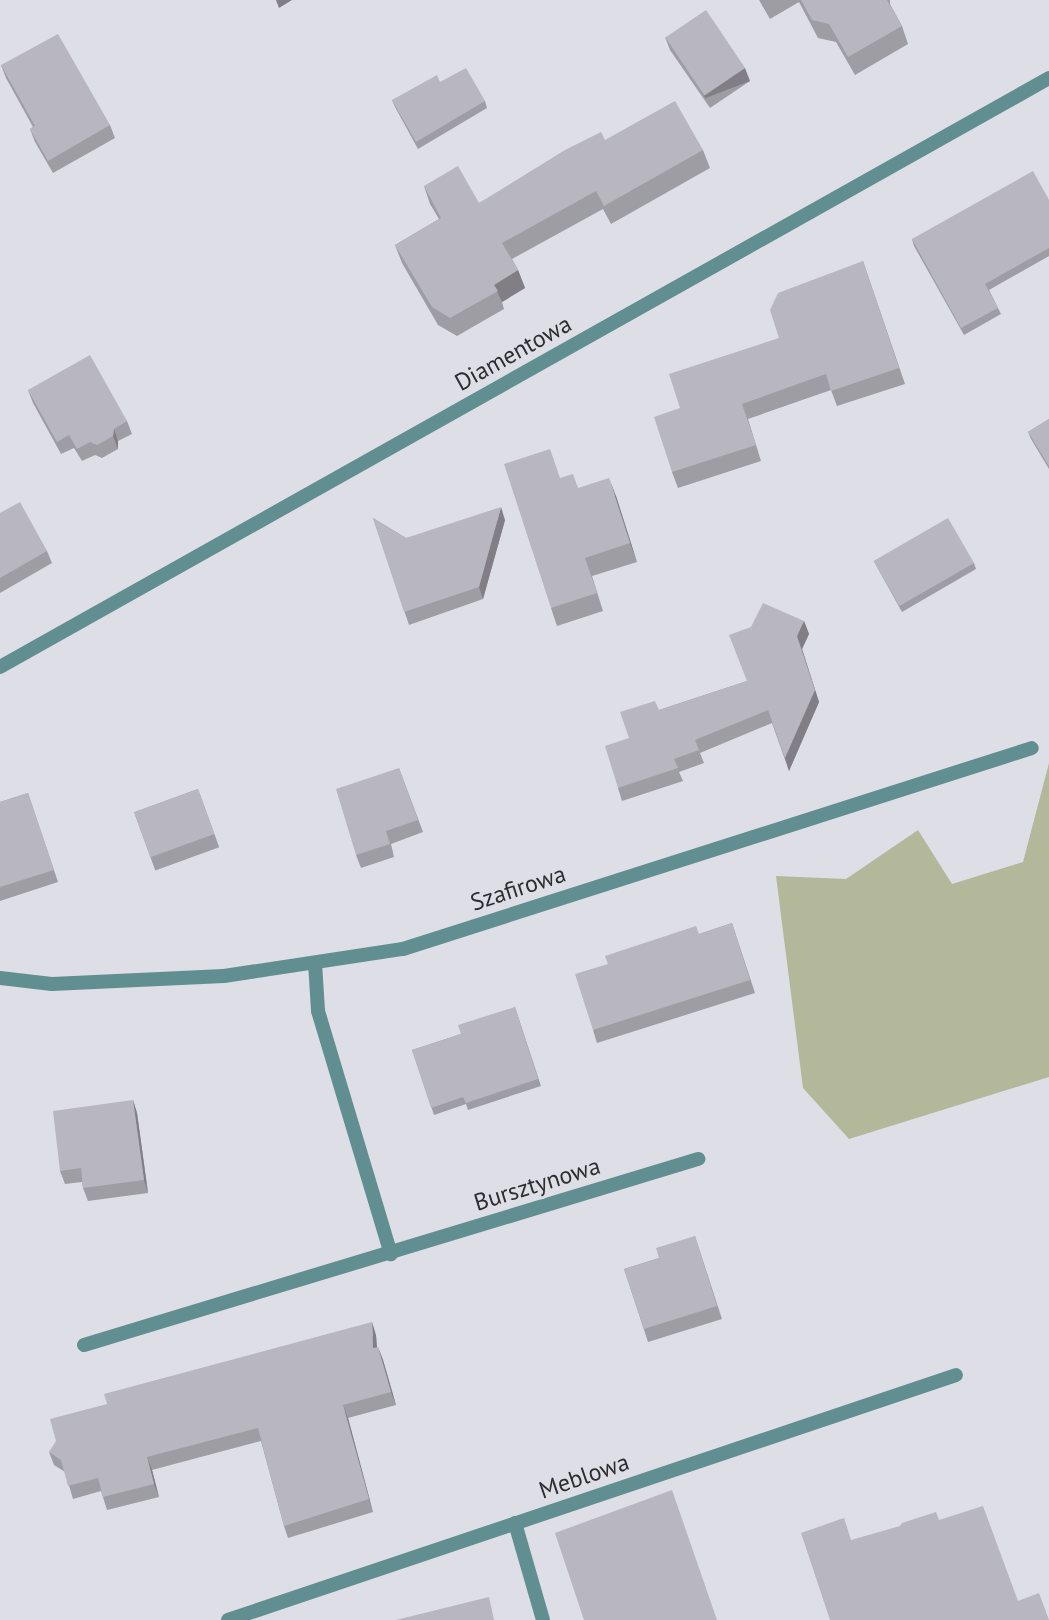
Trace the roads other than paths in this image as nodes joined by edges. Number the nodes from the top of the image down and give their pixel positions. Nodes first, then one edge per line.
1 (1049, 78) edge
2 (0, 667) edge
3 (1032, 748) dead end
4 (315, 963) junction
5 (0, 978) edge
6 (698, 1159) dead end
7 (391, 1254) junction
8 (84, 1345) dead end
9 (956, 1375) dead end
10 (515, 1523) junction
11 (228, 1620) edge
12 (543, 1620) edge

1 - 2 street, Diamentowa
3 - 4 street, Szafirowa
4 - 5 street, Szafirowa
4 - 7 street
6 - 7 street, Bursztynowa
7 - 8 street, Bursztynowa
9 - 10 street, Meblowa
10 - 11 street, Meblowa
10 - 12 street

